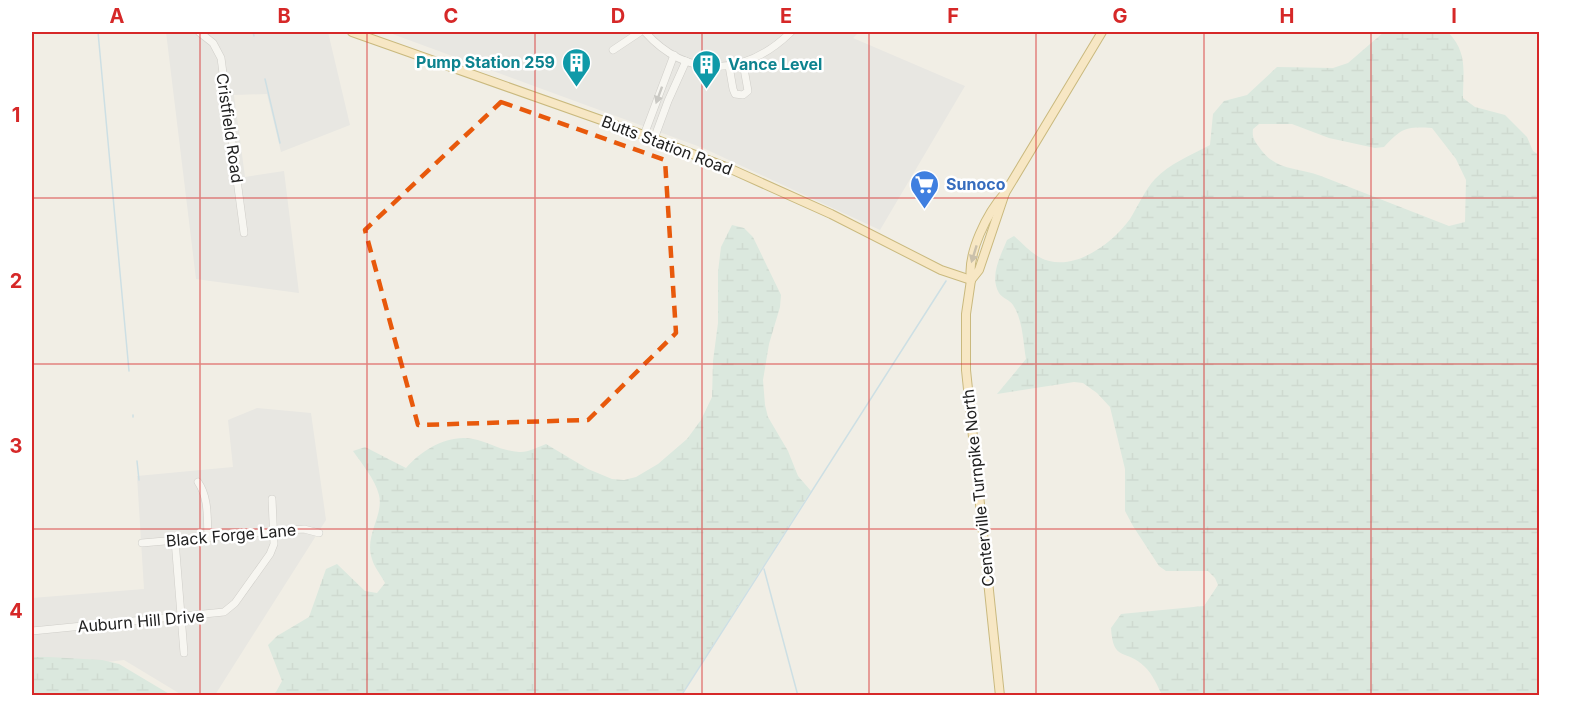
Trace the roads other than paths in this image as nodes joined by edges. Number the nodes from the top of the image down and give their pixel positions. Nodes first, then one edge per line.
1 (199, 32) edge
2 (358, 32) edge
3 (640, 32) edge
4 (645, 32) edge
5 (791, 32) edge
6 (1102, 32) edge
7 (613, 50) dead end
8 (674, 56) junction
9 (686, 61) junction
10 (743, 63) junction
11 (729, 66) junction
12 (644, 135) junction
13 (654, 139) junction
14 (244, 233) dead end
15 (972, 280) junction
16 (198, 482) dead end
17 (272, 499) dead end
18 (273, 531) junction
19 (319, 533) dead end
20 (208, 538) junction
21 (175, 540) junction
22 (142, 543) dead end
23 (181, 617) junction
24 (32, 631) edge
25 (184, 652) dead end
26 (1000, 696) edge

1 - 14 street, Cristfield Road
2 - 12 main road, Butts Station Road
3 - 7 street
4 - 8 street
5 - 10 street
6 - 15 main road, Centerville Turnpike North
8 - 9 street
8 -> 12 street
9 - 11 street
9 - 13 street
10 - 11 street
10 - 11 street
12 - 13 main road, Butts Station Road
13 - 15 main road, Butts Station Road
15 - 26 main road, Centerville Turnpike North
16 - 20 street
17 - 18 street, Auburn Hill Drive
18 - 19 street, Black Forge Lane
18 - 20 street, Black Forge Lane
18 - 23 street, Auburn Hill Drive
20 - 21 street, Black Forge Lane
21 - 22 street, Black Forge Lane
21 - 23 street
23 - 24 street, Auburn Hill Drive
23 - 25 street

